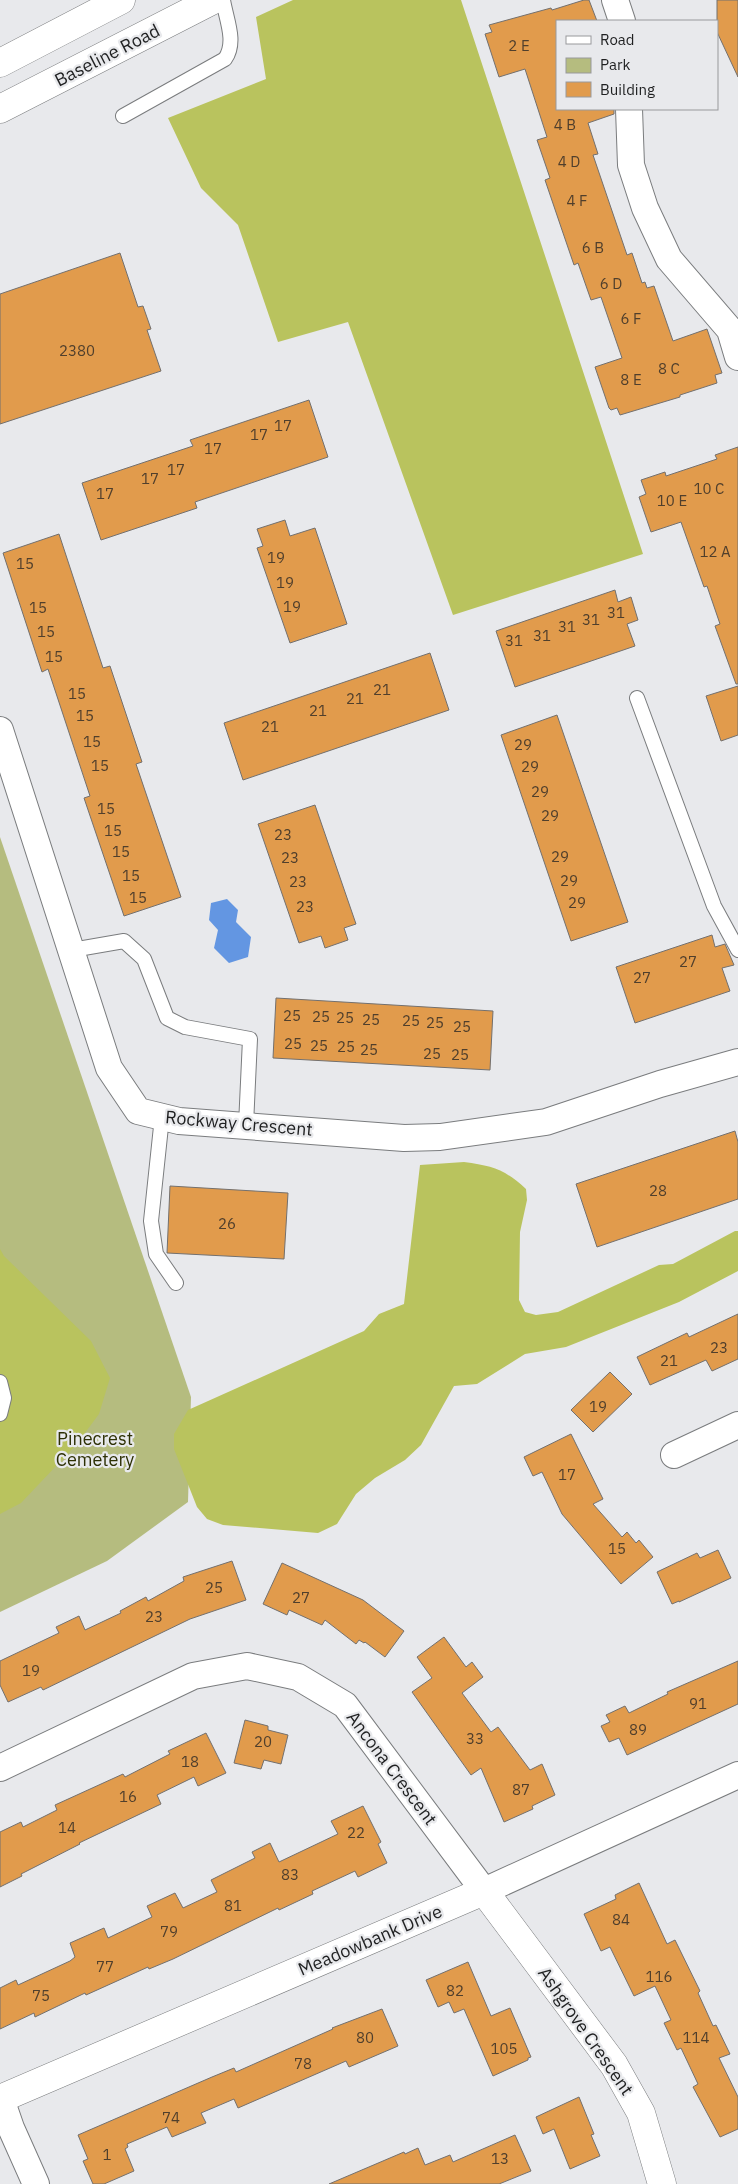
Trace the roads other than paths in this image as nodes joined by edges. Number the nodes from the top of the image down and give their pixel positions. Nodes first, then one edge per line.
1 (122, 0) edge
2 (213, 0) edge
3 (223, 0) edge
4 (615, 0) edge
5 (622, 20) edge
6 (0, 63) edge
7 (0, 109) edge
8 (629, 110) edge
9 (123, 116) dead end
10 (738, 357) edge
11 (637, 698) dead end
12 (0, 730) edge
13 (72, 950) junction
14 (738, 950) edge
15 (738, 1062) edge
16 (162, 1117) junction
17 (246, 1125) junction
18 (176, 1283) dead end
19 (0, 1382) edge
20 (0, 1414) edge
21 (738, 1425) edge
22 (674, 1455) dead end
23 (0, 1768) edge
24 (738, 1775) edge
25 (484, 1891) junction
26 (0, 2099) edge
27 (36, 2184) edge
28 (662, 2184) edge

1 - 6 street
2 - 7 street, Baseline Road
3 - 9 lane
4 - 5 street
8 - 10 street
11 - 14 lane
12 - 13 street, Rockway Crescent
13 - 16 street, Rockway Crescent
13 - 17 lane
15 - 17 street, Rockway Crescent
16 - 17 street, Rockway Crescent
16 - 18 lane
19 - 20 lane
21 - 22 street
23 - 25 street, Ancona Crescent
24 - 25 street, Meadowbank Drive
25 - 26 street, Meadowbank Drive
25 - 28 street, Ashgrove Crescent
26 - 27 street

